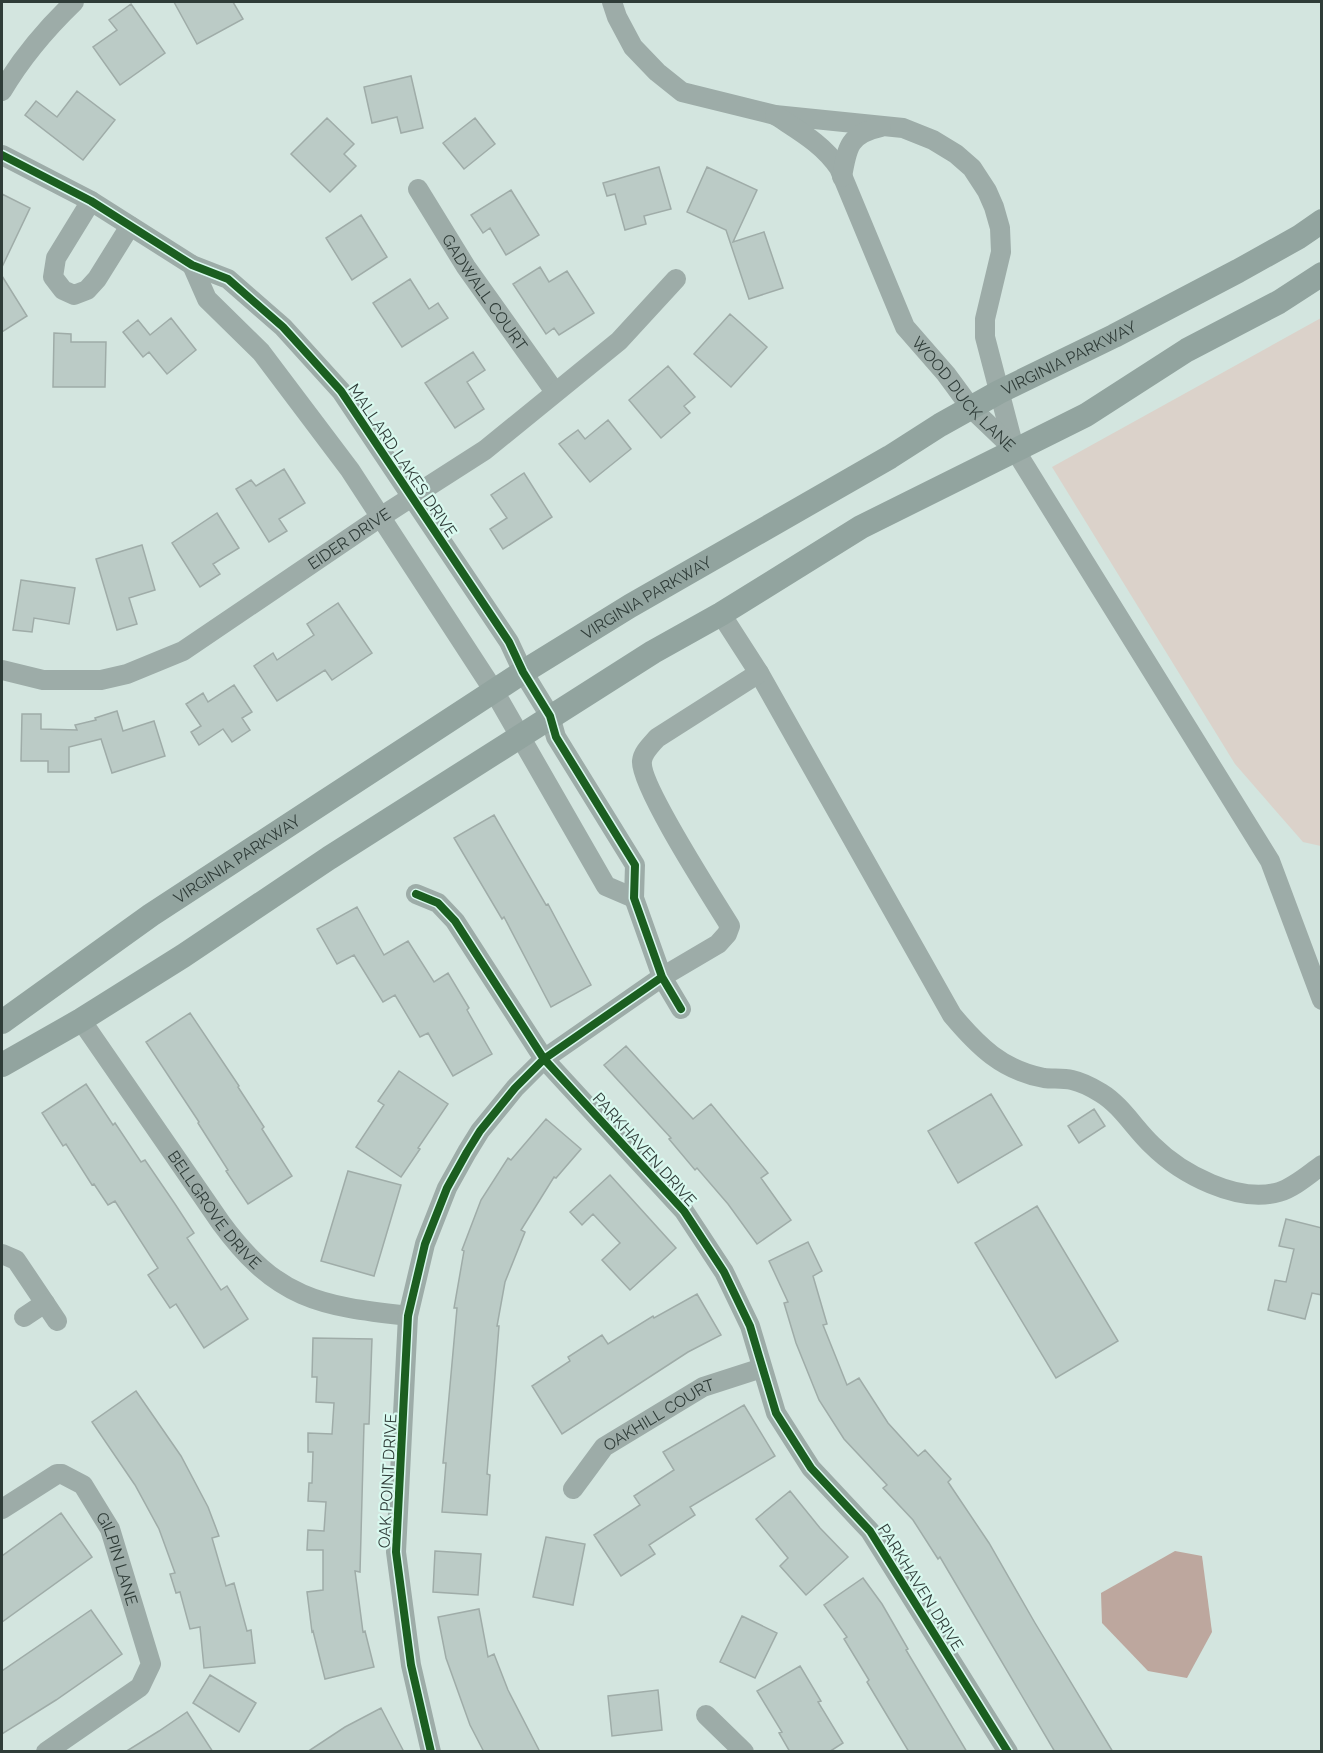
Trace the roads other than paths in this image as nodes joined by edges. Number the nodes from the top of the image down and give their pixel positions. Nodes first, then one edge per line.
1 (74, 2) edge
2 (612, 2) edge
3 (2, 91) edge
4 (775, 115) junction
5 (886, 126) junction
6 (2, 155) edge
7 (842, 177) junction
8 (418, 189) dead end
9 (91, 201) junction
10 (1322, 221) edge
11 (130, 226) junction
12 (192, 265) junction
13 (1322, 274) edge
14 (676, 279) dead end
15 (555, 392) junction
16 (999, 392) junction
17 (970, 408) junction
18 (1015, 450) junction
19 (414, 497) junction
20 (379, 518) junction
21 (721, 614) junction
22 (2, 670) edge
23 (523, 672) junction
24 (759, 673) junction
25 (494, 692) junction
26 (550, 716) junction
27 (520, 735) junction
28 (416, 894) dead end
29 (634, 898) junction
30 (662, 977) junction
31 (1322, 1000) edge
32 (681, 1009) dead end
33 (81, 1020) junction
34 (2, 1022) edge
35 (544, 1059) junction
36 (2, 1065) edge
37 (1322, 1165) edge
38 (2, 1254) edge
39 (45, 1303) junction
40 (408, 1316) junction
41 (24, 1317) dead end
42 (57, 1321) dead end
43 (762, 1368) junction
44 (573, 1489) dead end
45 (2, 1509) edge
46 (706, 1715) dead end
47 (46, 1752) edge
48 (431, 1752) edge
49 (744, 1752) edge
50 (1008, 1752) edge

1 - 3 street
2 - 4 street, WOOD DUCK LANE
4 - 5 street, WOOD DUCK LANE
4 - 7 street, WOOD DUCK LANE
5 - 7 street
5 - 16 street, WOOD DUCK LANE
6 - 9 street, MALLARD LAKES DRIVE
7 - 17 street, WOOD DUCK LANE
8 - 15 street, GADWALL COURT
9 - 11 street, MALLARD LAKES DRIVE
9 - 11 street
10 - 16 main road, VIRGINIA PARKWAY
11 - 12 street, MALLARD LAKES DRIVE
12 - 19 street, MALLARD LAKES DRIVE
12 - 20 street
13 - 18 main road
14 - 15 street, EIDER DRIVE
15 - 19 street, EIDER DRIVE
16 - 17 main road, VIRGINIA PARKWAY
16 - 18 street, WOOD DUCK LANE
17 - 18 street, WOOD DUCK LANE
17 - 23 main road, VIRGINIA PARKWAY
18 - 21 main road
18 - 31 street
19 - 20 street, EIDER DRIVE
19 - 23 street, MALLARD LAKES DRIVE
20 - 22 street, EIDER DRIVE
20 - 25 street
21 - 24 street
21 - 26 main road
23 - 25 main road, VIRGINIA PARKWAY
23 - 26 street, MALLARD LAKES DRIVE
24 - 30 street, OAK POINT DRIVE
24 - 37 street
25 - 27 street
25 - 34 main road, VIRGINIA PARKWAY
26 - 27 main road
26 - 29 street, MALLARD LAKES DRIVE
27 - 29 street
27 - 33 main road
28 - 35 street, PARKHAVEN DRIVE
29 - 30 street
30 - 32 street
30 - 35 street, OAK POINT DRIVE
33 - 36 main road
33 - 40 street, BELLGROVE DRIVE
35 - 40 street, OAK POINT DRIVE
35 - 43 street, PARKHAVEN DRIVE
38 - 39 street
39 - 41 street
39 - 42 street
40 - 48 street, OAK POINT DRIVE
43 - 44 street, OAKHILL COURT
43 - 50 street, PARKHAVEN DRIVE
45 - 47 street, GILPIN LANE
46 - 49 street

